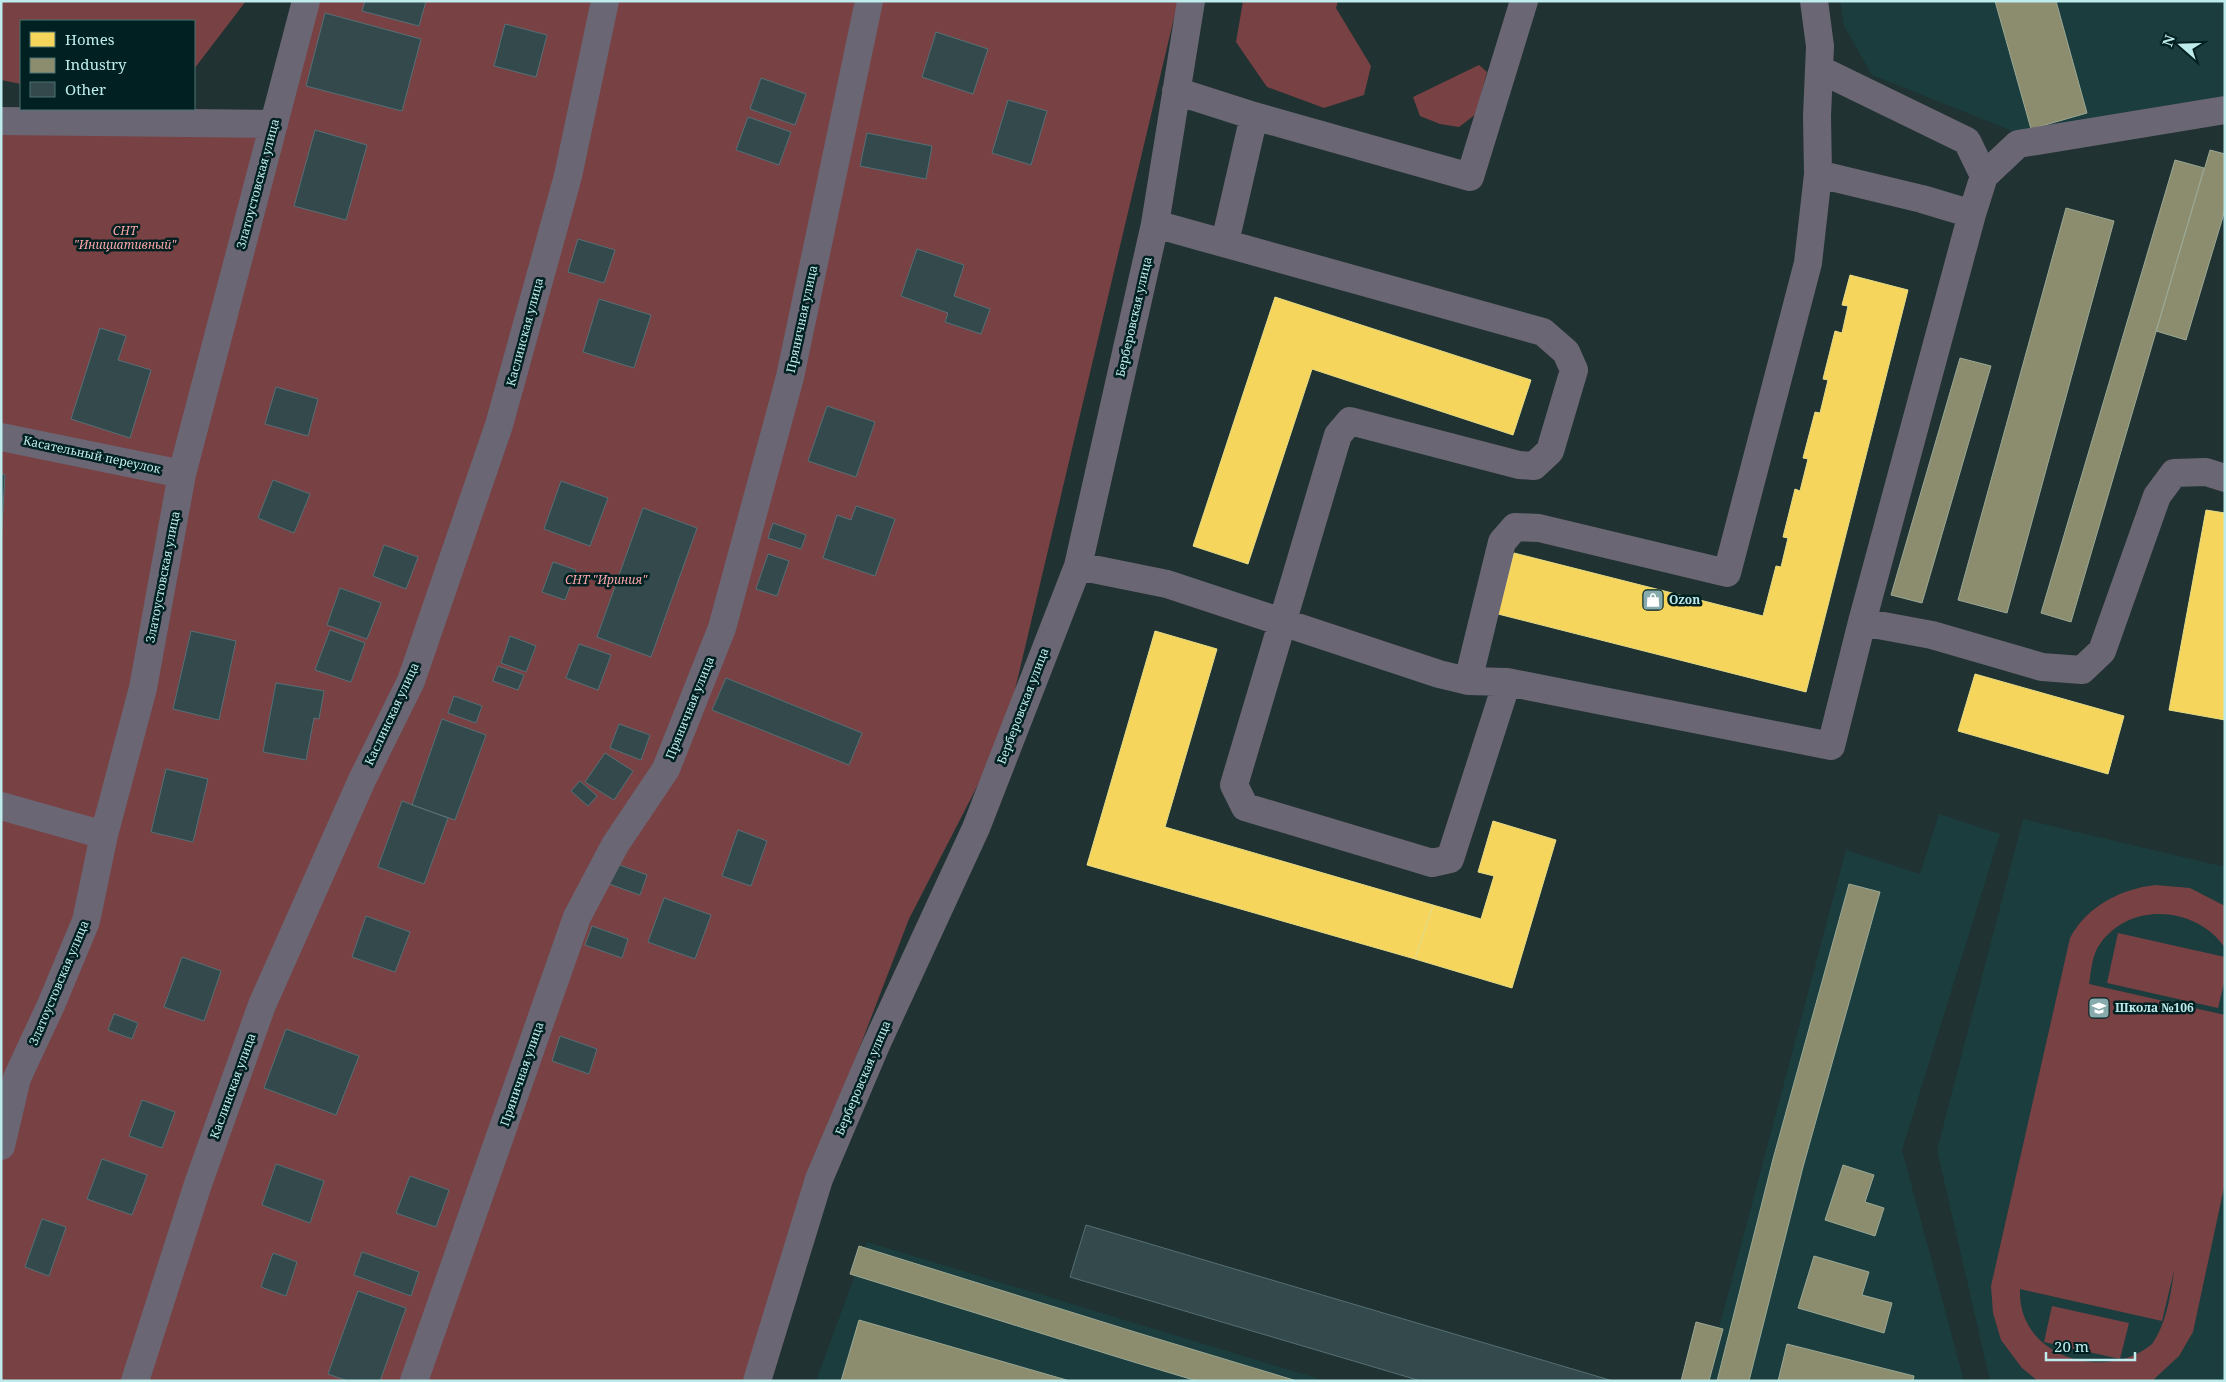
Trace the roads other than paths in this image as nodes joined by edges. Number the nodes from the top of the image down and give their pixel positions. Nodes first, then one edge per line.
1 (306, 1) edge
2 (605, 1) edge
3 (869, 1) edge
4 (1191, 1) edge
5 (1524, 1) edge
6 (1814, 1) edge
7 (1819, 69) junction
8 (1176, 91) junction
9 (2225, 110) edge
10 (1254, 116) junction
11 (1, 121) edge
12 (274, 124) junction
13 (1818, 174) junction
14 (1984, 176) junction
15 (1972, 214) junction
16 (1155, 224) junction
17 (1225, 242) junction
18 (1, 437) edge
19 (182, 474) junction
20 (2225, 478) edge
21 (1078, 566) junction
22 (1862, 622) junction
23 (1284, 623) junction
24 (1468, 681) junction
25 (1507, 682) junction
26 (1, 806) edge
27 (104, 835) junction
28 (1, 1146) edge
29 (135, 1381) edge
30 (414, 1381) edge
31 (757, 1381) edge

1 - 12 street, Златоустовская улица
2 - 29 street, Каслинская улица
3 - 30 street, Пряничная улица
4 - 8 street, Берберовская улица
5 - 10 street
6 - 7 street
7 - 13 street
7 - 14 street
8 - 10 street
8 - 16 street, Берберовская улица
9 - 14 street
10 - 17 street
11 - 12 street
12 - 19 street, Златоустовская улица
13 - 15 street
13 - 24 street
14 - 15 street
15 - 22 street
16 - 17 street
16 - 21 street, Берберовская улица
17 - 23 street
18 - 19 street, Касательный переулок
19 - 27 street, Златоустовская улица
20 - 22 street
21 - 23 street
21 - 31 street, Берберовская улица
22 - 25 street
23 - 24 street
23 - 25 street
24 - 25 street
26 - 27 street
27 - 28 street, Златоустовская улица

